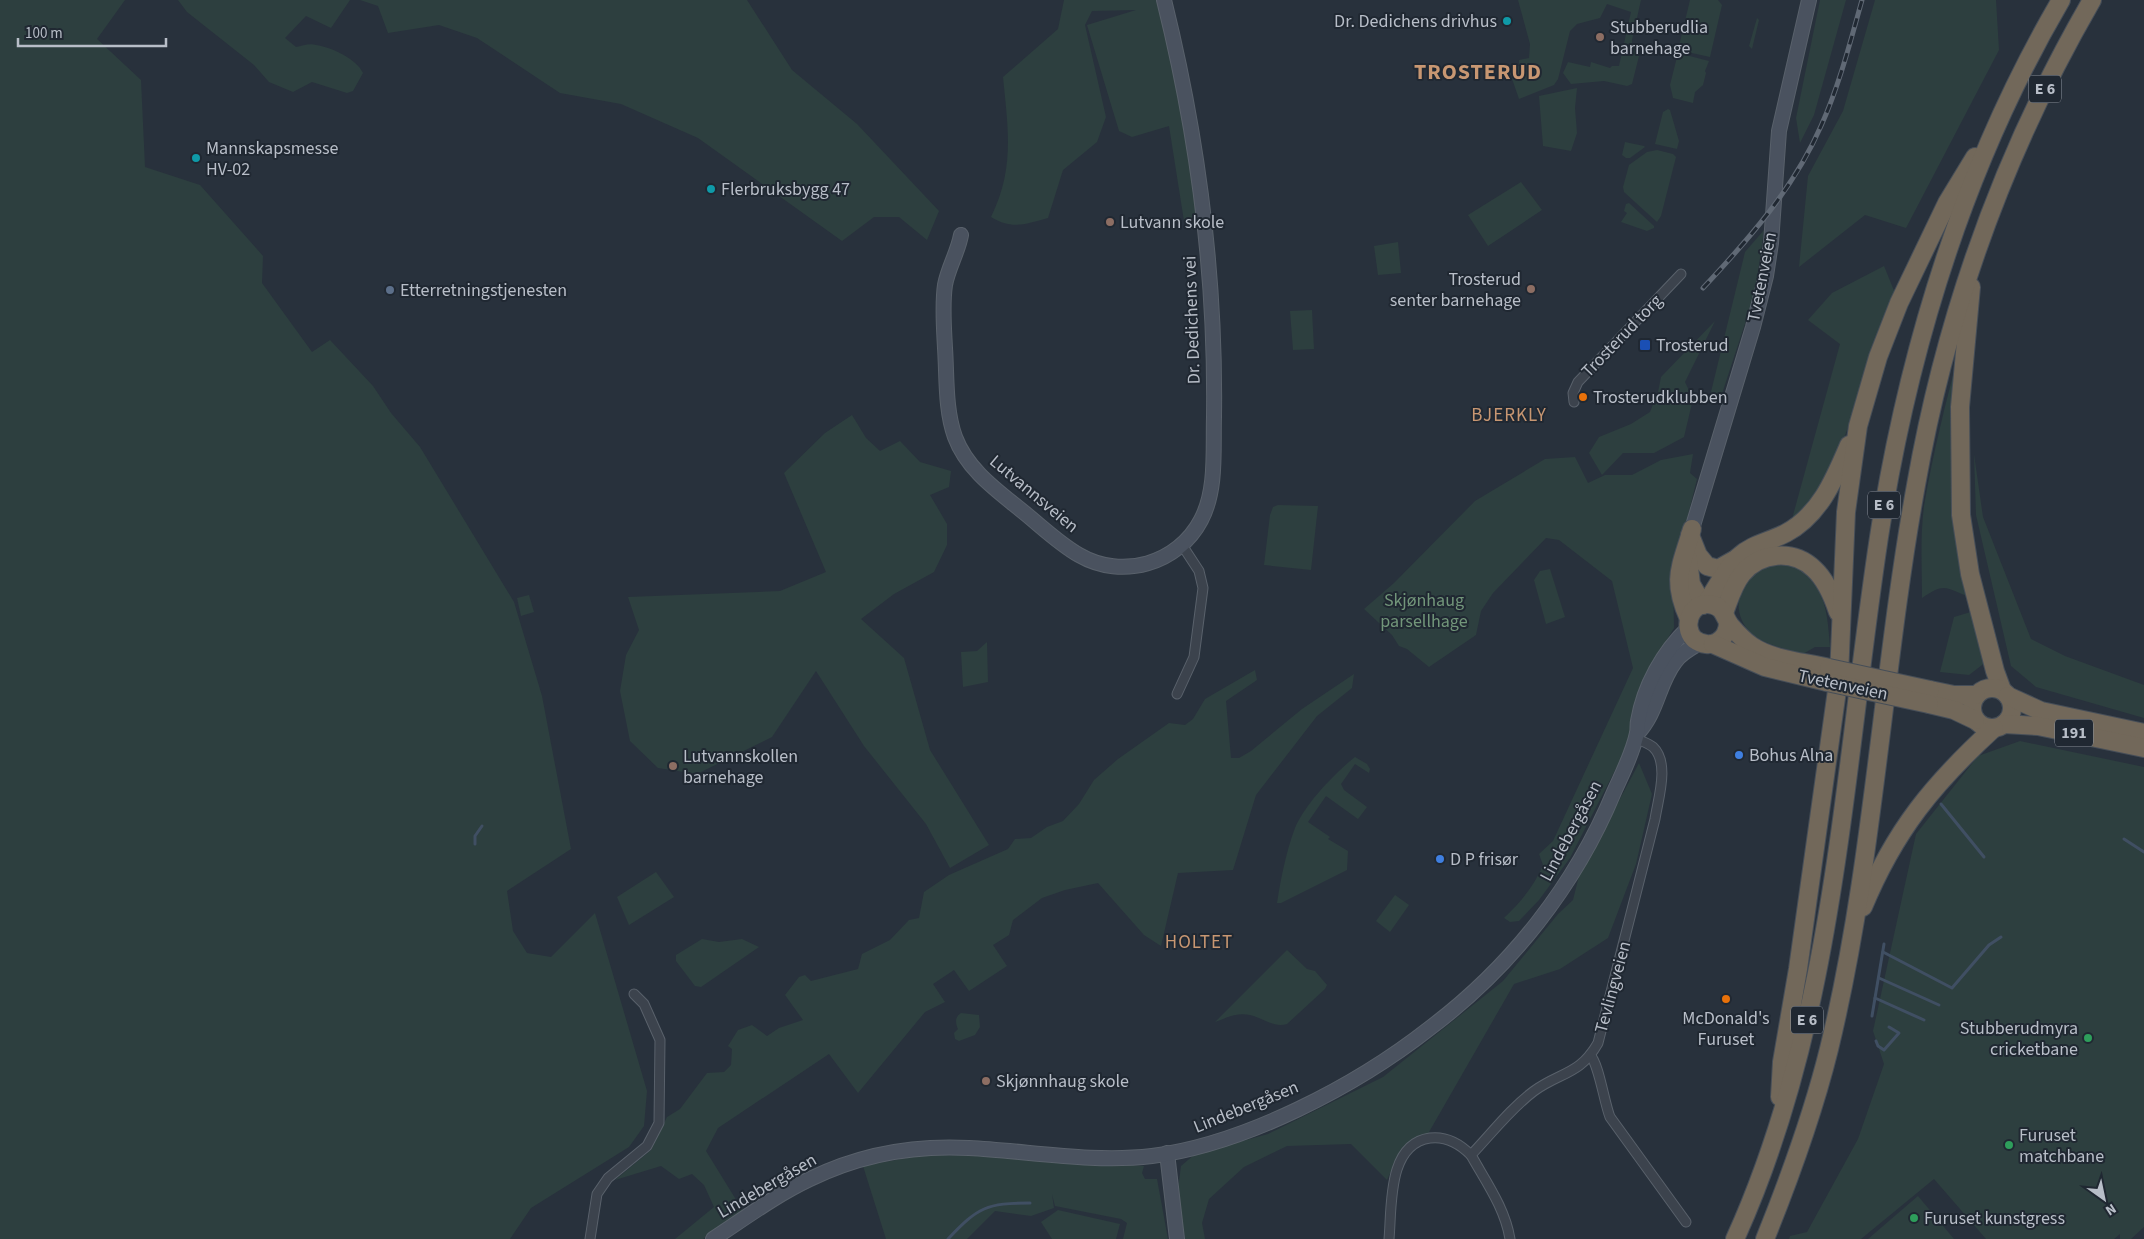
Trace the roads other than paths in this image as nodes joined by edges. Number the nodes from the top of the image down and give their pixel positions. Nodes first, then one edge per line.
1 (1164, 0) edge
2 (1809, 0) edge
3 (2061, 0) edge
4 (2092, 0) edge
5 (2003, 112) junction
6 (961, 235) dead end
7 (1973, 260) junction
8 (1681, 274) dead end
9 (1574, 402) dead end
10 (1858, 426) junction
11 (1690, 537) junction
12 (1182, 544) junction
13 (1738, 564) junction
14 (1704, 605) junction
15 (1726, 618) junction
16 (1840, 619) junction
17 (1688, 623) junction
18 (1707, 644) junction
19 (1828, 675) junction
20 (2005, 693) junction
21 (1177, 694) dead end
22 (1976, 694) junction
23 (1930, 697) junction
24 (1975, 720) junction
25 (1999, 726) junction
26 (2144, 733) edge
27 (1636, 736) junction
28 (2144, 748) edge
29 (1852, 933) junction
30 (634, 994) dead end
31 (1590, 1055) junction
32 (1778, 1125) junction
33 (1168, 1153) junction
34 (1471, 1155) junction
35 (1686, 1222) dead end
36 (590, 1239) edge
37 (713, 1239) edge
38 (1177, 1239) edge
39 (1389, 1239) edge
40 (1510, 1239) edge
41 (1735, 1239) edge
42 (1765, 1239) edge

1 - 12 street, Dr. Dedichens vei
2 - 11 street, Tvetenveien
3 - 5 highway, E 6
4 - 7 highway, E 6
5 - 10 highway, E 6
5 - 32 highway, E 6
6 - 12 street, Lutvannsveien
7 - 20 highway
7 - 29 highway, E 6
8 - 9 street, Trosterud torg
10 - 13 highway, E 6
10 - 16 highway, E 6
11 - 13 highway, E 6
11 - 14 highway, Tvetenveien
11 - 17 highway, Tvetenveien / 191
12 - 21 street
13 - 14 highway, E 6
13 - 15 highway
13 - 16 highway, E 6
14 - 15 highway, Tvetenveien / 191
14 - 17 highway
15 - 18 highway
15 - 19 highway, Tvetenveien / 191
16 - 32 highway, E 6
17 - 18 highway, Tvetenveien / 191
17 - 27 street, Lindebergåsen
18 - 19 highway, Tvetenveien / 191
18 - 27 street, Lindebergåsen
19 - 23 highway, Tvetenveien / 191, bridge
20 - 22 highway, 191
20 - 25 highway
20 - 26 highway, 191
22 - 23 highway, Tvetenveien / 191
22 - 24 highway
23 - 24 highway, Tvetenveien / 191
24 - 25 highway, 191
25 - 28 highway, 191
25 - 29 highway
27 - 31 street, Tevlingveien
27 - 33 street, Lindebergåsen
29 - 42 highway, E 6
30 - 36 street
31 - 34 street
31 - 35 street, Tevlingveien
32 - 41 highway, E 6
33 - 37 street, Lindebergåsen
33 - 38 street
34 - 39 street
34 - 40 street

